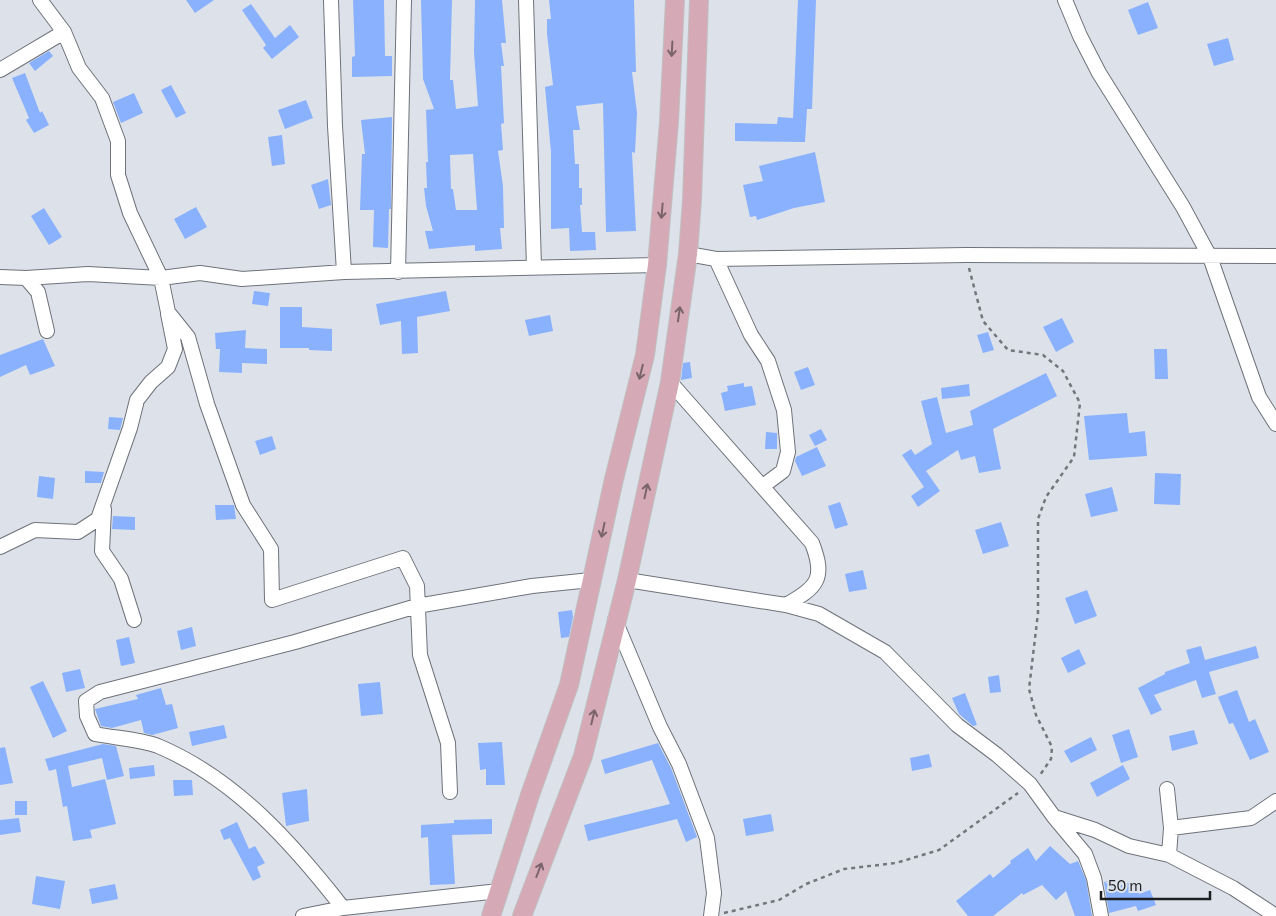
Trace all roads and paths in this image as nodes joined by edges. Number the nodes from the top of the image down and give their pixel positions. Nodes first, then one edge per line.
1 (40, 0) edge
2 (332, 0) edge
3 (404, 0) edge
4 (526, 0) edge
5 (675, 0) edge
6 (699, 0) edge
7 (1066, 0) edge
8 (64, 32) junction
9 (0, 70) edge
10 (688, 254) junction
11 (966, 255) junction
12 (1276, 256) edge
13 (1210, 257) junction
14 (716, 259) junction
15 (657, 265) junction
16 (534, 267) junction
17 (344, 272) junction
18 (398, 272) junction
19 (0, 276) edge
20 (26, 278) junction
21 (161, 278) junction
22 (168, 312) junction
23 (47, 331) dead end
24 (670, 382) junction
25 (1276, 424) edge
26 (112, 476) junction
27 (763, 486) junction
28 (0, 547) edge
29 (591, 580) junction
30 (626, 580) junction
31 (786, 605) junction
32 (417, 606) junction
33 (134, 620) dead end
34 (616, 620) junction
35 (1030, 784) junction
36 (1167, 789) dead end
37 (450, 792) dead end
38 (1276, 801) edge
39 (1054, 817) junction
40 (1171, 828) junction
41 (1169, 855) junction
42 (499, 891) junction
43 (343, 908) junction
44 (712, 914) edge
45 (303, 916) edge
46 (491, 916) edge
47 (522, 916) edge
48 (1101, 916) edge
49 (1276, 916) edge

1 - 8 street
2 - 17 street
3 - 18 street
4 - 16 street
5 -> 15 main road
6 - 10 main road
7 - 13 street
8 - 9 street
8 - 21 street
10 - 14 street
24 -> 10 main road
11 - 13 street
11 - 14 street
11 - 35 path
12 - 13 street
13 - 25 street
14 - 27 street
15 - 16 street
15 -> 29 main road
16 - 18 street
17 - 18 street
17 - 21 street
19 - 20 street
20 - 21 street
20 - 23 street
21 - 22 street
22 - 26 street
22 - 32 street
24 - 27 street
30 -> 24 main road
26 - 28 street
26 - 33 street
27 - 31 street
29 - 32 street
29 - 42 main road
30 - 31 street
30 - 34 main road
31 - 35 street
32 - 37 street
32 - 43 street
34 - 44 street
47 -> 34 main road
35 - 39 street
35 - 44 path
36 - 40 street
38 - 40 street
39 - 41 street
39 - 48 street
40 - 41 street
41 - 49 street
42 - 43 street
42 - 46 main road
43 - 45 street

